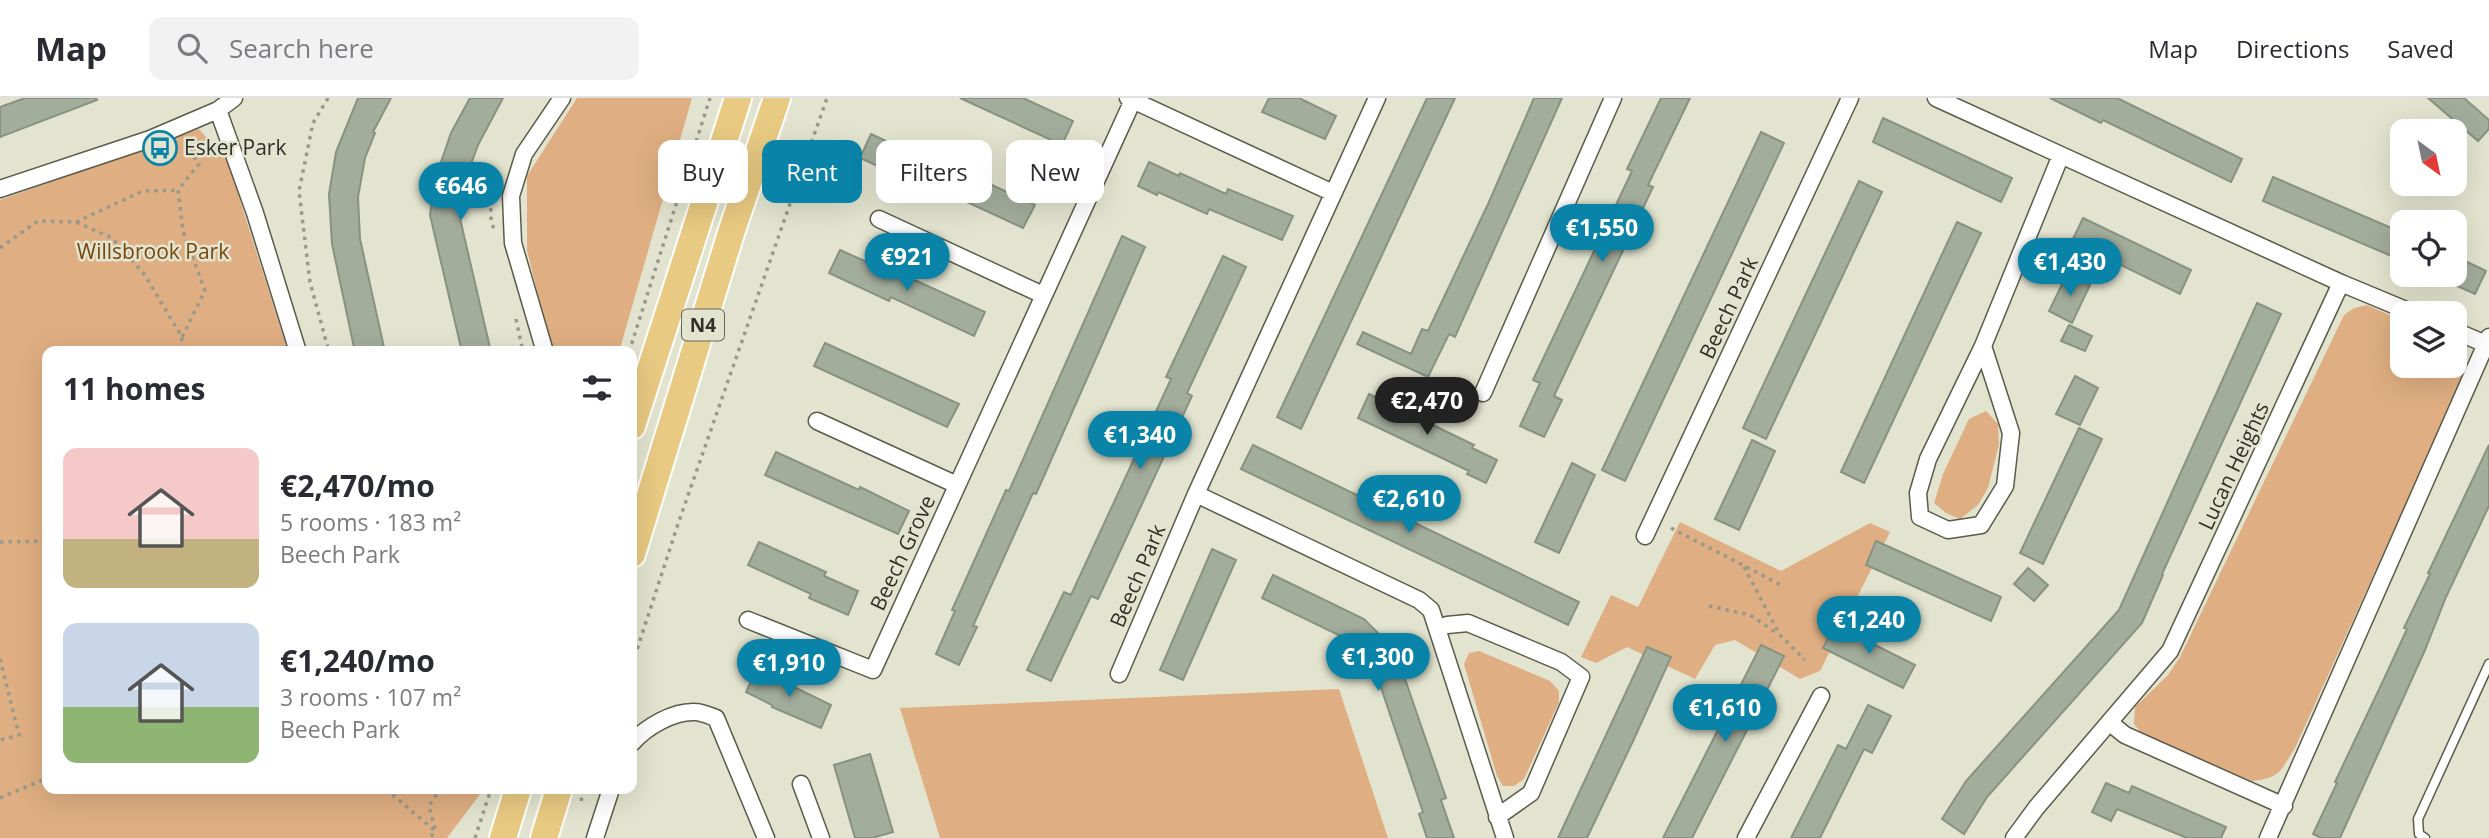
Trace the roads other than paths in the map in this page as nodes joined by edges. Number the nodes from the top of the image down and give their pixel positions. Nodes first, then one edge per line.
1 (234, 98) edge
2 (562, 98) edge
3 (738, 98) edge
4 (777, 98) edge
5 (1377, 98) edge
6 (1613, 98) edge
7 (1850, 98) edge
8 (1936, 98) edge
9 (1130, 99) edge
10 (1966, 104) edge
11 (218, 110) junction
12 (2060, 155) junction
13 (0, 189) edge
14 (1333, 193) junction
15 (879, 219) dead end
16 (2341, 283) junction
17 (1043, 295) junction
18 (2390, 303) edge
19 (2467, 335) edge
20 (2488, 341) edge
21 (296, 346) edge
22 (543, 346) edge
23 (1983, 346) junction
24 (1483, 393) dead end
25 (637, 411) edge
26 (817, 421) dead end
27 (957, 485) junction
28 (1196, 494) junction
29 (1645, 536) dead end
30 (637, 538) edge
31 (748, 621) dead end
32 (1438, 628) junction
33 (2489, 664) edge
34 (1119, 674) dead end
35 (1821, 696) dead end
36 (2110, 723) junction
37 (637, 739) edge
38 (801, 784) dead end
39 (557, 794) edge
40 (609, 794) edge
41 (515, 798) edge
42 (2284, 806) junction
43 (1497, 817) junction
44 (502, 838) edge
45 (544, 838) edge
46 (595, 838) edge
47 (766, 838) edge
48 (821, 838) edge
49 (1505, 838) edge
50 (1746, 838) edge
51 (2014, 838) edge
52 (2268, 838) edge
53 (2424, 838) edge

1 - 11 street
2 - 22 street
3 - 25 highway, N4
4 - 30 highway, N4
5 - 14 street, Beech Park
6 - 24 street
7 - 29 street, Beech Park
8 - 10 street
9 - 14 street, Beech Grove
9 - 17 street, Beech Grove
10 - 12 street
11 - 13 street
11 - 21 street
12 - 16 street
12 - 23 street
14 - 28 street, Beech Park
15 - 17 street
16 - 18 street
16 - 36 street, Lucan Heights
17 - 27 street, Beech Grove
19 - 20 street
20 - 42 street
23 - 23 street
26 - 27 street, Beech Grove
27 - 31 street, Beech Grove
28 - 32 street
28 - 34 street, Beech Park
32 - 43 street
32 - 43 street
33 - 53 lane
35 - 50 street
36 - 42 street
36 - 51 street, Lucan Heights
37 - 47 street
38 - 48 street
39 - 45 highway
40 - 46 street
41 - 44 highway
42 - 52 street
43 - 49 street

